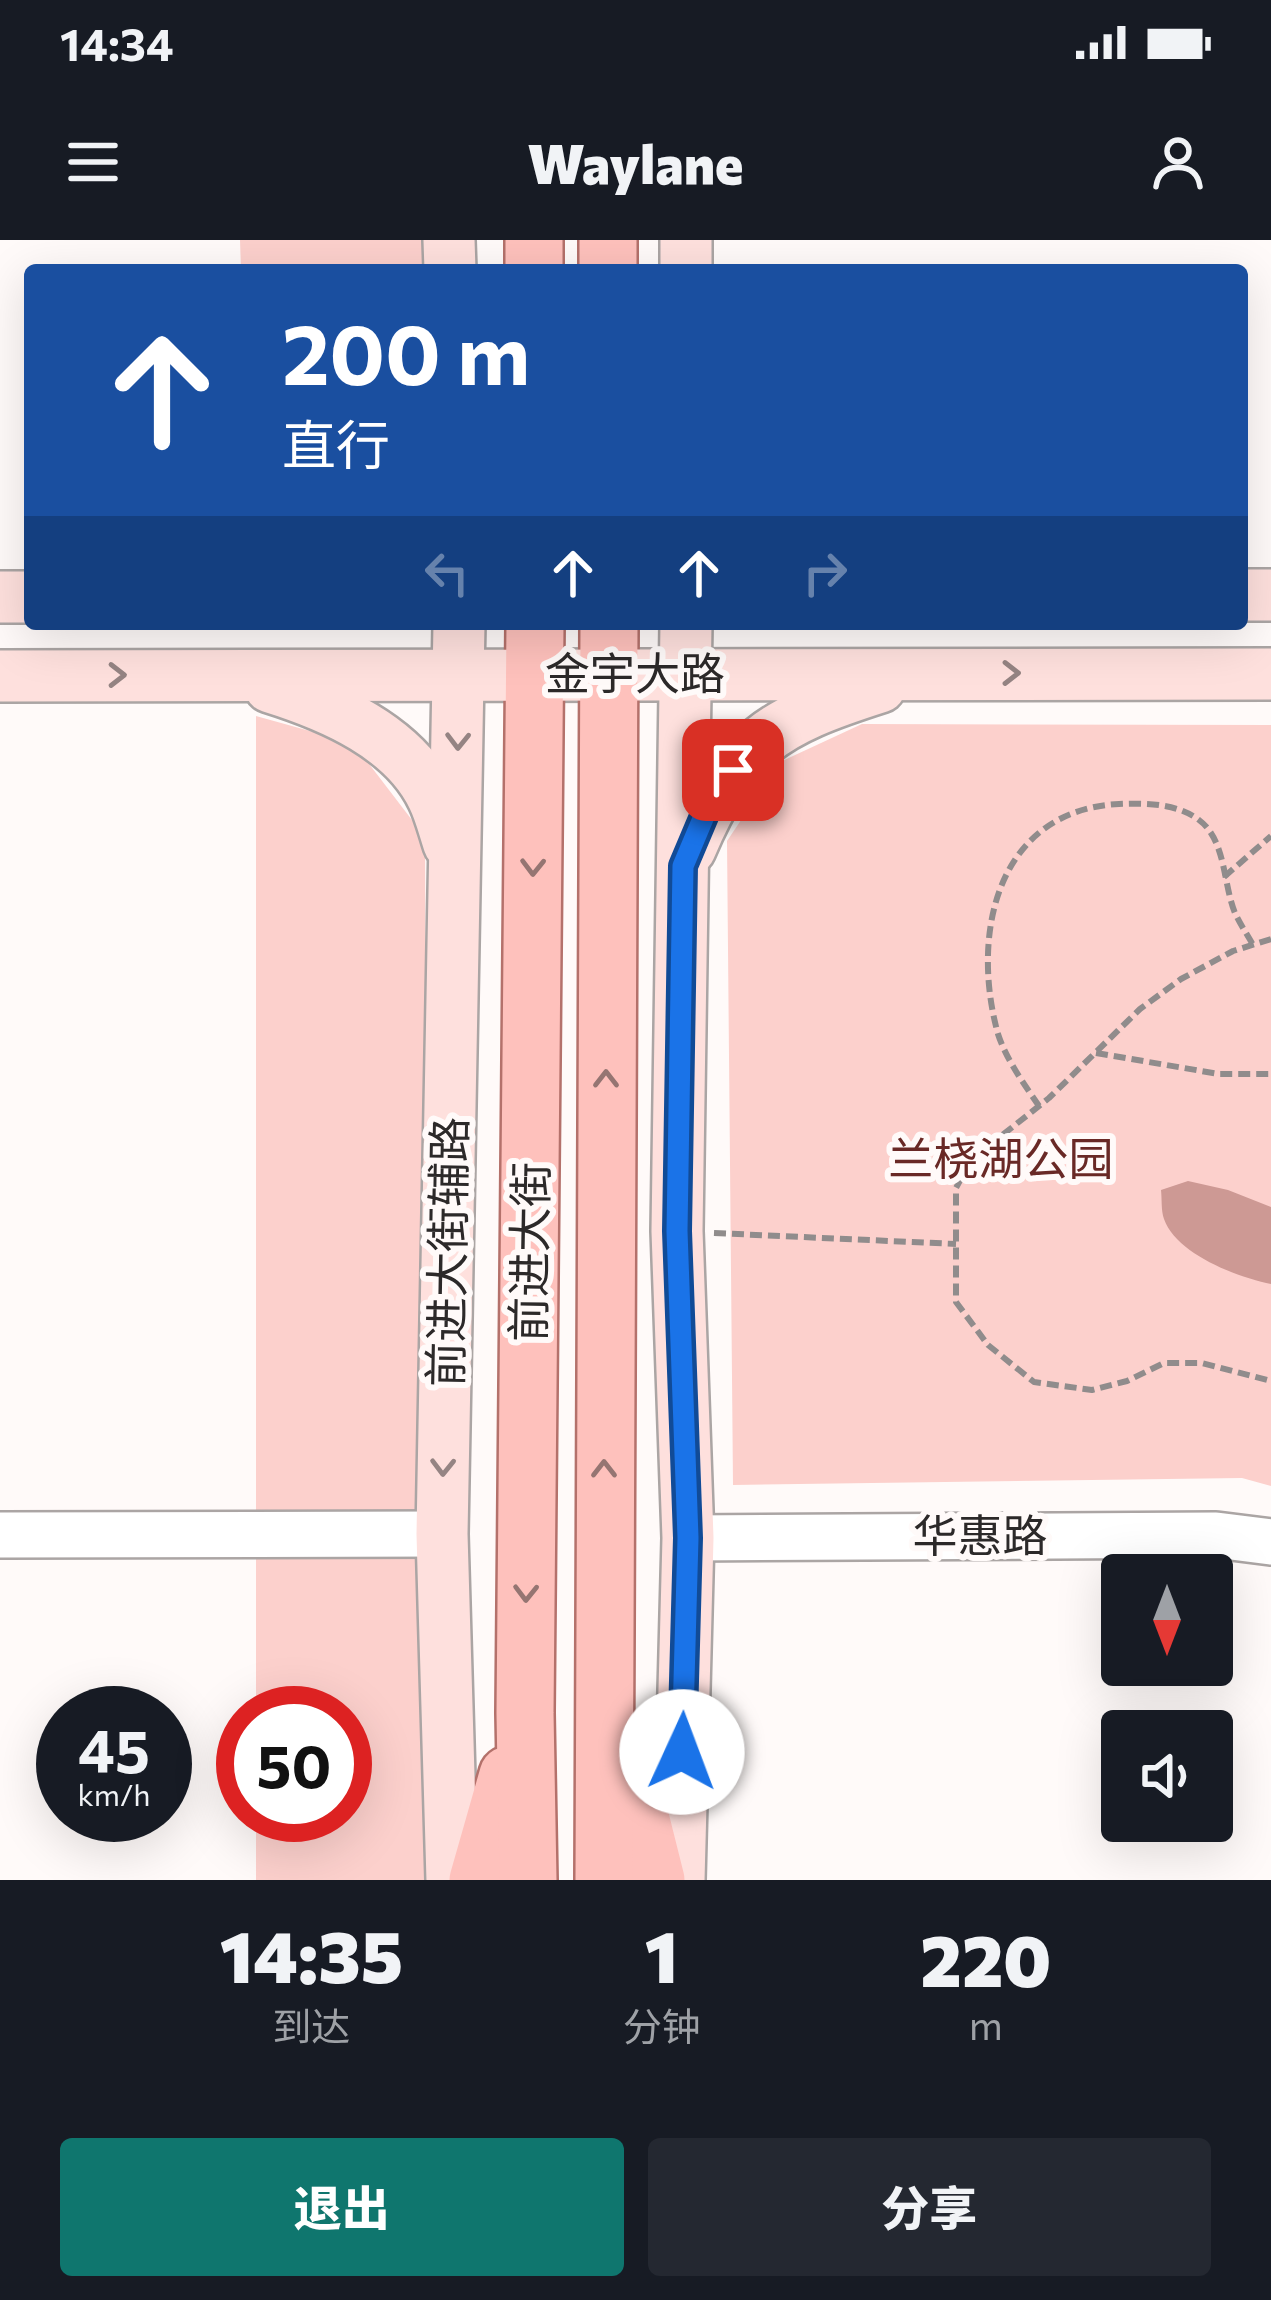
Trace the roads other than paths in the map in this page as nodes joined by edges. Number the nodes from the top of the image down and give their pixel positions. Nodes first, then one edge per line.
1 (459, 649) edge
2 (535, 649) edge
3 (609, 649) edge
4 (686, 649) edge
5 (924, 673) junction
6 (1271, 674) edge
7 (230, 675) junction
8 (0, 676) edge
9 (455, 863) junction
10 (683, 866) junction
11 (442, 1534) junction
12 (0, 1535) edge
13 (688, 1538) junction
14 (1271, 1541) edge
15 (603, 1668) junction
16 (525, 1713) junction
17 (452, 1880) edge
18 (478, 1880) edge
19 (528, 1880) edge
20 (604, 1880) edge
21 (656, 1880) edge
22 (679, 1880) edge

1 - 2 main road, 金宇大路
1 - 7 main road, 金宇大路
1 -> 9 main road, 前进大街辅路
2 - 3 main road, 金宇大路
2 -> 16 main road, 前进大街
3 - 4 main road, 金宇大路
15 -> 3 main road, 前进大街
4 - 5 main road, 金宇大路
4 - 10 main road
5 -> 6 main road, 金宇大路
5 - 10 main road
8 -> 7 main road, 金宇大路
7 - 9 main road
9 -> 11 main road, 前进大街辅路
10 - 13 main road
11 - 12 street
11 - 17 main road, 前进大街辅路
13 - 14 street, 华惠路
13 - 22 main road
15 - 20 main road, 前进大街
15 - 21 main road
16 - 18 main road
16 - 19 main road, 前进大街

